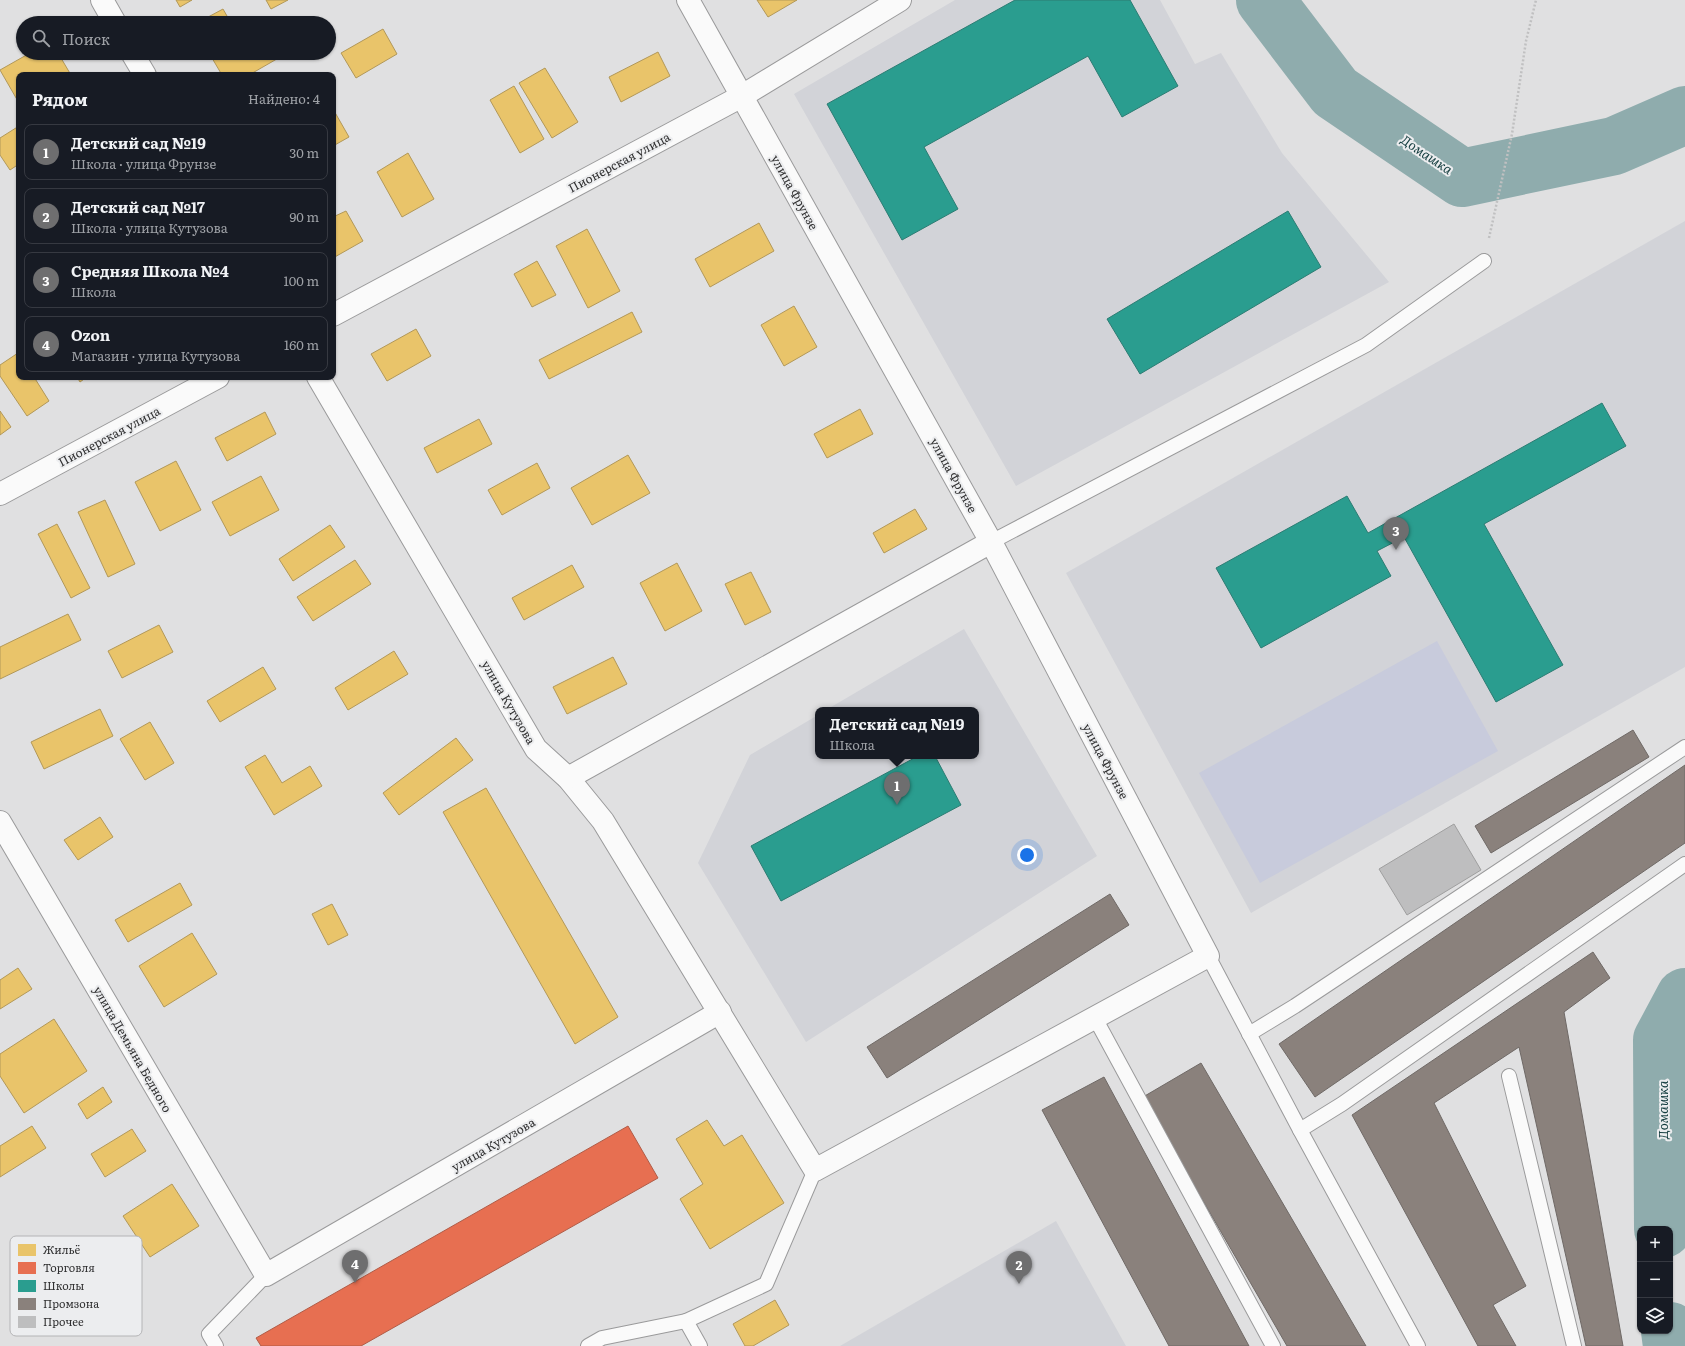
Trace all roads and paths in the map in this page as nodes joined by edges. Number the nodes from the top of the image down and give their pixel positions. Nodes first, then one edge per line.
1 (102, 0) edge
2 (688, 0) edge
3 (900, 0) edge
4 (1536, 0) edge
5 (111, 16) edge
6 (136, 60) edge
7 (143, 72) edge
8 (742, 96) junction
9 (1484, 261) joint
10 (336, 313) edge
11 (212, 380) edge
12 (320, 380) edge
13 (0, 494) edge
14 (991, 542) junction
15 (1685, 748) edge
16 (568, 778) junction
17 (0, 822) edge
18 (1685, 864) edge
19 (1208, 956) junction
20 (720, 1012) junction
21 (1095, 1018) junction
22 (1249, 1034) junction
23 (1509, 1076) dead end
24 (1300, 1130) junction
25 (815, 1170) junction
26 (266, 1275) junction
27 (686, 1321) junction
28 (216, 1346) edge
29 (588, 1346) edge
30 (700, 1346) edge
31 (1273, 1346) edge
32 (1418, 1346) edge
33 (1574, 1346) edge

1 - 5 street
2 - 8 street, улица Фрунзе
3 - 8 street, Пионерская улица
4 - 9 path
6 - 7 street
8 - 10 street, Пионерская улица
8 - 14 street, улица Фрунзе
9 - 14 lane
11 - 13 street, Пионерская улица
12 - 16 street, улица Кутузова
14 - 16 street
14 - 19 street, улица Фрунзе
15 - 22 lane
16 - 20 street, улица Кутузова
17 - 26 street, улица Демьяна Бедного
18 - 24 lane
19 - 21 street
19 - 22 lane
20 - 25 street, улица Кутузова
20 - 26 street, улица Кутузова
21 - 25 street
21 - 31 lane
22 - 24 lane
23 - 33 lane
24 - 32 lane
25 - 27 lane
26 - 28 lane
27 - 29 lane
27 - 30 lane

